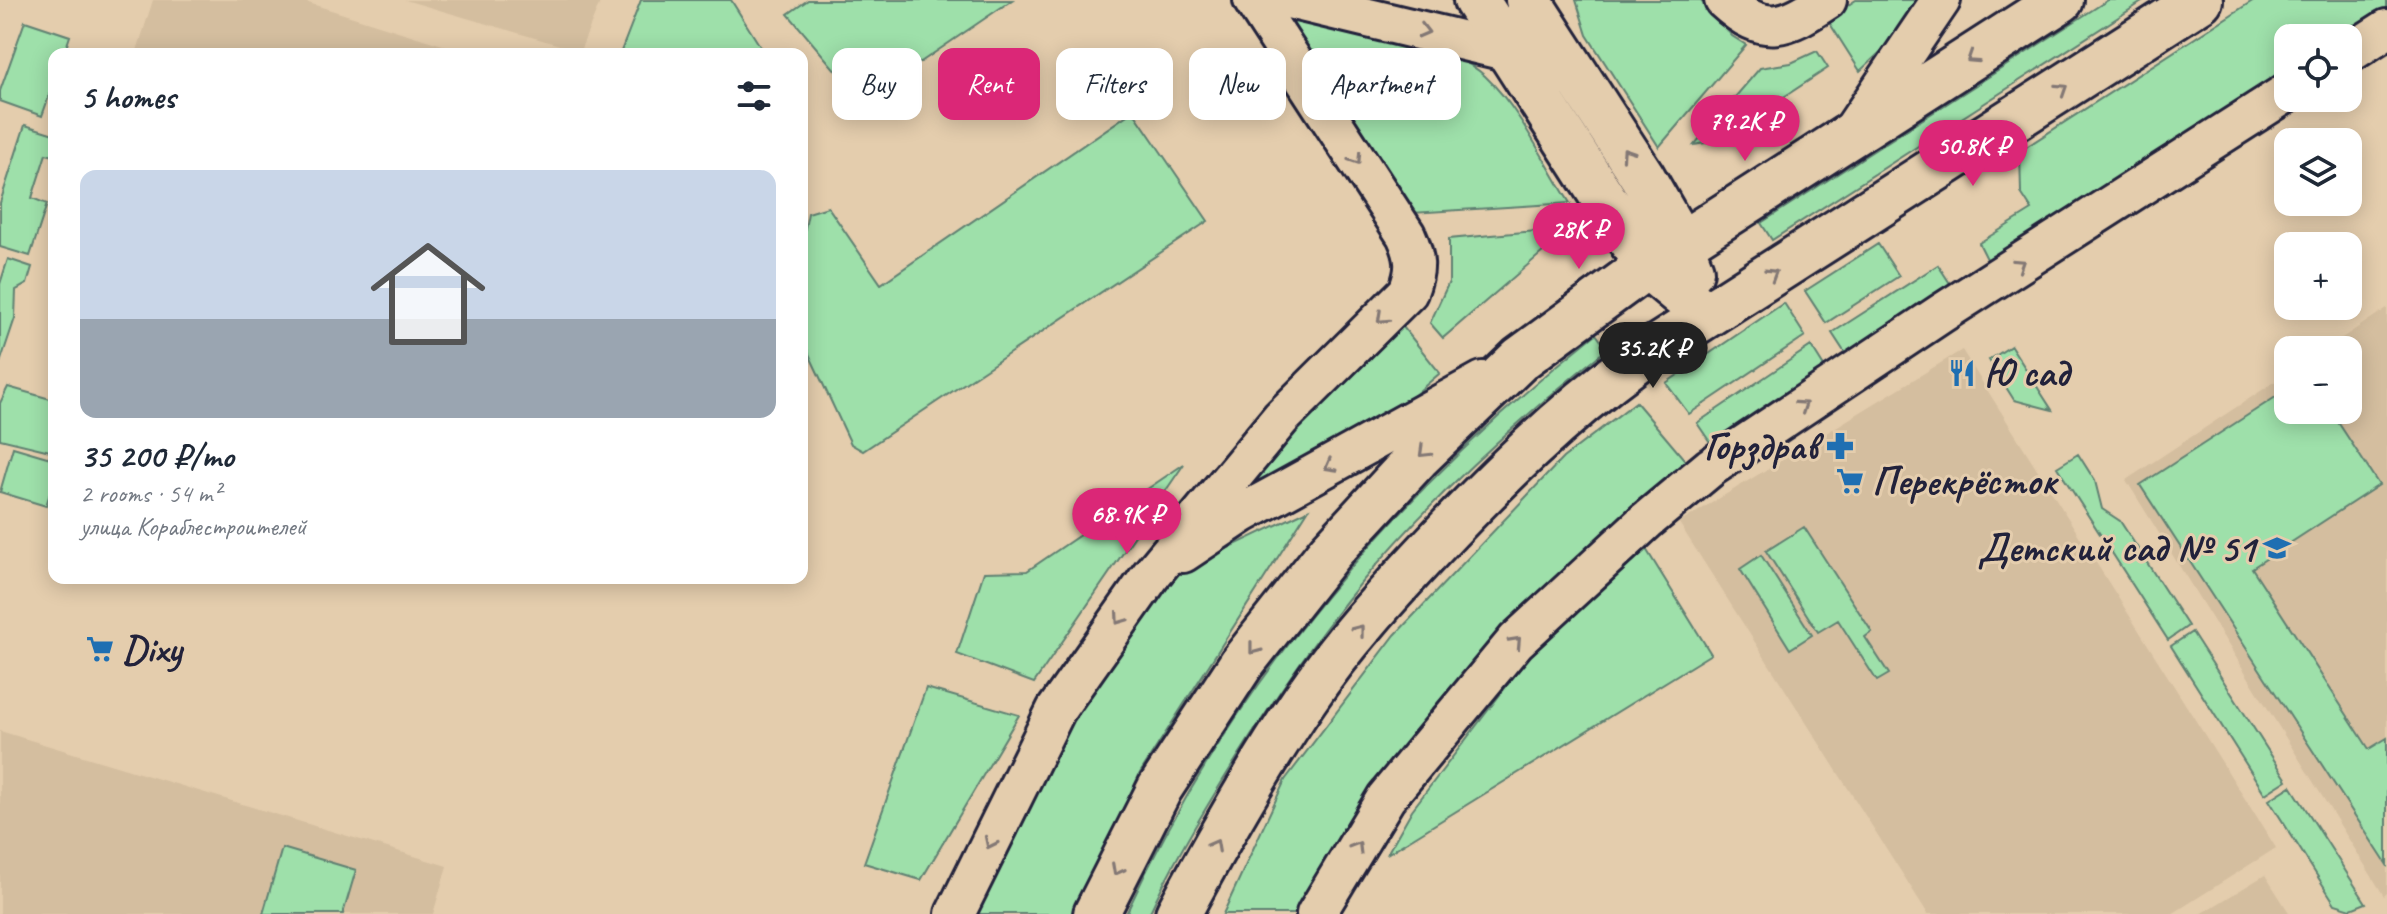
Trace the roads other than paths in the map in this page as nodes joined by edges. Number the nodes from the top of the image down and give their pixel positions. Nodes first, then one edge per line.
1 (1253, 0) edge
2 (1293, 0) edge
3 (1476, 0) edge
4 (1724, 0) edge
5 (1827, 0) edge
6 (1941, 0) edge
7 (2061, 0) edge
8 (2200, 0) edge
9 (1542, 9) edge
10 (2387, 29) edge
11 (2362, 45) edge
12 (1510, 52) junction
13 (2274, 101) edge
14 (1846, 140) junction
15 (1664, 255) junction
16 (1706, 315) junction
17 (1520, 359) junction
18 (1151, 575) junction
19 (955, 914) edge
20 (1096, 914) edge
21 (1178, 914) edge
22 (1316, 914) edge

1 -> 18 street
2 -> 12 street
3 - 12 main road
4 - 5 street
6 - 14 street
7 -> 14 main road
16 -> 8 main road
15 -> 9 main road
10 - 11 street
12 - 15 main road
22 -> 13 street
14 - 15 main road
15 - 16 main road
15 - 17 main road
21 -> 16 main road
17 -> 18 street
17 -> 20 main road
18 -> 19 street

